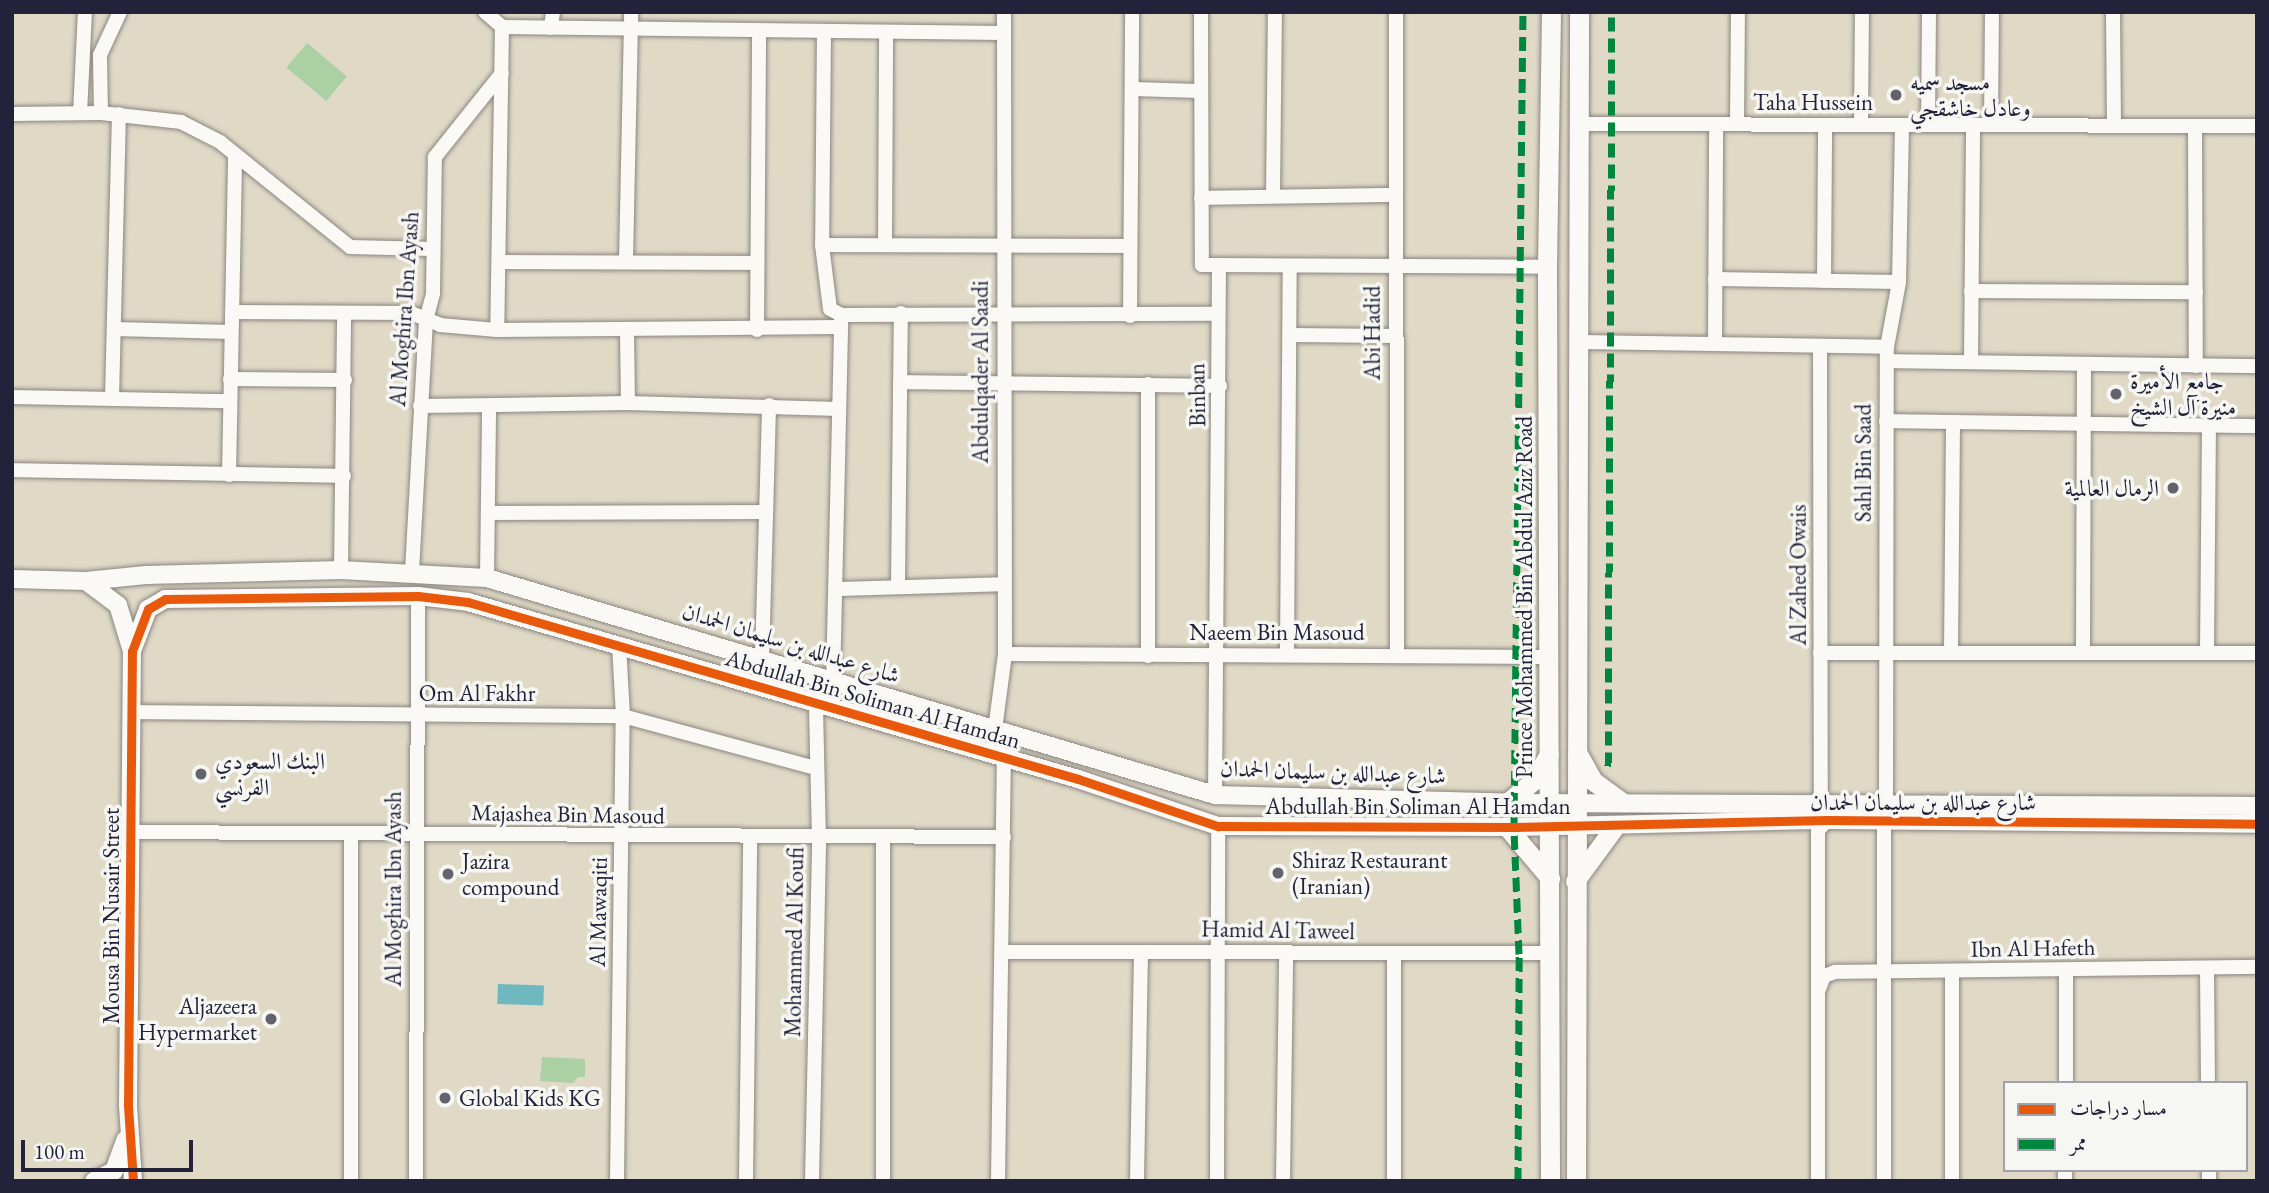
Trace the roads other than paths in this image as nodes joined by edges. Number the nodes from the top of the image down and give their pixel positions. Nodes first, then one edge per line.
1 (85, 12) edge
2 (120, 12) edge
3 (485, 12) edge
4 (552, 12) edge
5 (631, 12) edge
6 (1003, 12) edge
7 (1132, 12) edge
8 (1201, 12) edge
9 (1275, 12) edge
10 (1396, 12) edge
11 (1551, 12) edge
12 (1579, 12) edge
13 (1738, 12) edge
14 (1862, 12) edge
15 (1928, 12) edge
16 (1992, 12) edge
17 (2113, 12) edge
18 (502, 27) junction
19 (551, 28) junction
20 (630, 30) junction
21 (759, 31) junction
22 (824, 31) junction
23 (886, 32) junction
24 (1003, 33) junction
25 (502, 73) junction
26 (1132, 89) junction
27 (1200, 91) junction
28 (80, 113) junction
29 (101, 113) junction
30 (12, 114) edge
31 (119, 114) junction
32 (1579, 124) junction
33 (1716, 124) junction
34 (1737, 124) junction
35 (1861, 124) junction
36 (1825, 125) junction
37 (1902, 125) junction
38 (1928, 125) junction
39 (1973, 125) junction
40 (1991, 125) junction
41 (2114, 125) junction
42 (2195, 126) junction
43 (2257, 126) edge
44 (235, 158) junction
45 (1394, 195) junction
46 (1273, 196) junction
47 (1201, 198) junction
48 (886, 244) junction
49 (822, 246) junction
50 (1003, 246) junction
51 (1129, 246) junction
52 (433, 249) junction
53 (626, 261) junction
54 (499, 262) junction
55 (757, 263) junction
56 (1219, 265) junction
57 (1395, 266) junction
58 (1290, 267) junction
59 (1547, 267) junction
60 (1715, 279) junction
61 (1824, 281) junction
62 (1899, 282) junction
63 (1971, 291) junction
64 (2196, 292) junction
65 (232, 312) junction
66 (901, 313) junction
67 (344, 314) junction
68 (1218, 314) junction
69 (1003, 316) junction
70 (1129, 316) junction
71 (837, 317) junction
72 (426, 320) junction
73 (114, 330) junction
74 (496, 330) junction
75 (757, 330) junction
76 (231, 332) junction
77 (627, 332) junction
78 (1290, 335) junction
79 (1394, 336) junction
80 (1580, 342) junction
81 (1715, 344) junction
82 (1820, 346) junction
83 (1887, 354) junction
84 (1971, 362) junction
85 (2084, 364) junction
86 (2196, 366) junction
87 (2257, 366) edge
88 (230, 379) junction
89 (345, 380) junction
90 (900, 382) junction
91 (1148, 384) junction
92 (1004, 385) junction
93 (1220, 386) junction
94 (12, 397) edge
95 (112, 399) junction
96 (230, 401) junction
97 (628, 402) junction
98 (769, 405) junction
99 (420, 406) junction
100 (489, 408) junction
101 (839, 408) junction
102 (1886, 421) junction
103 (1953, 422) junction
104 (2083, 424) junction
105 (2209, 425) junction
106 (2257, 426) edge
107 (12, 470) edge
108 (229, 475) junction
109 (344, 476) junction
110 (766, 512) junction
111 (491, 513) junction
112 (341, 570) junction
113 (412, 571) junction
114 (487, 578) junction
115 (12, 579) edge
116 (86, 581) junction
117 (898, 584) junction
118 (1002, 584) junction
119 (838, 589) junction
120 (418, 596) junction
121 (619, 644) junction
122 (132, 651) junction
123 (2083, 651) junction
124 (2207, 652) junction
125 (1820, 653) junction
126 (1885, 653) junction
127 (1951, 653) junction
128 (2257, 653) edge
129 (1004, 654) junction
130 (1397, 654) junction
131 (1220, 655) junction
132 (1287, 655) junction
133 (1148, 656) junction
134 (1549, 657) junction
135 (762, 659) junction
136 (833, 683) junction
137 (816, 703) junction
138 (130, 712) junction
139 (416, 715) junction
140 (623, 716) junction
141 (995, 730) junction
142 (1576, 751) junction
143 (1549, 753) junction
144 (1004, 758) junction
145 (816, 768) junction
146 (1215, 795) junction
147 (1549, 801) junction
148 (1576, 801) junction
149 (1508, 802) junction
150 (1622, 802) junction
151 (1886, 803) junction
152 (2257, 806) edge
153 (1824, 812) junction
154 (1884, 822) junction
155 (2257, 824) edge
156 (1549, 825) junction
157 (1616, 825) junction
158 (1218, 826) junction
159 (1582, 826) junction
160 (1507, 827) junction
161 (131, 832) junction
162 (351, 835) junction
163 (415, 835) junction
164 (622, 836) junction
165 (1004, 838) junction
166 (750, 839) junction
167 (883, 839) junction
168 (819, 840) junction
169 (1549, 878) junction
170 (1575, 881) junction
171 (1220, 951) junction
172 (1003, 952) junction
173 (1141, 952) junction
174 (1286, 952) junction
175 (1552, 953) junction
176 (1394, 955) junction
177 (2257, 967) edge
178 (2207, 969) junction
179 (2066, 970) junction
180 (1884, 972) junction
181 (1952, 972) junction
182 (1819, 989) junction
183 (2066, 1081) edge
184 (2208, 1081) edge
185 (128, 1105) junction
186 (94, 1181) edge
187 (133, 1181) edge
188 (351, 1181) edge
189 (416, 1181) edge
190 (617, 1181) edge
191 (746, 1181) edge
192 (812, 1181) edge
193 (883, 1181) edge
194 (998, 1181) edge
195 (1137, 1181) edge
196 (1217, 1181) edge
197 (1283, 1181) edge
198 (1394, 1181) edge
199 (1550, 1181) edge
200 (1576, 1181) edge
201 (1818, 1181) edge
202 (1884, 1181) edge
203 (1952, 1181) edge

1 - 28 street
2 - 29 street
3 - 18 street
4 - 19 street
5 - 20 street
6 - 24 street, Abdulqader Al Saadi
7 - 26 street
8 - 27 street
9 - 46 street
10 - 45 street, Abi Hadid
11 - 59 main road, Prince Mohammed Bin Abdul Aziz Road
12 - 32 main road
13 - 34 street
14 - 35 street
15 - 38 street
16 - 40 street
17 - 41 street
18 - 19 street
18 - 25 street
19 - 20 street
20 - 21 street
20 - 53 street
21 - 22 street
21 - 55 street
22 - 23 street
22 - 49 street
23 - 24 street
23 - 48 street
24 - 50 street, Abdulqader Al Saadi
25 - 52 street, Al Moghira Ibn Ayash
25 - 54 street
26 - 27 street
26 - 51 street
27 - 47 street
28 - 29 street
28 - 30 street
29 - 31 street
31 - 44 street
31 - 73 street
32 - 33 street, Taha Hussein
32 - 80 main road
33 - 34 street, Taha Hussein
33 - 60 street
34 - 36 street, Taha Hussein
35 - 36 street, Taha Hussein
35 - 37 street, Taha Hussein
36 - 61 street
37 - 38 street, Taha Hussein
37 - 62 street, Sahl Bin Saad
38 - 39 street, Taha Hussein
39 - 40 street, Taha Hussein
39 - 63 street
40 - 41 street, Taha Hussein
41 - 42 street, Taha Hussein
42 - 43 street, Taha Hussein
42 - 64 street
44 - 52 street
44 - 65 street
45 - 46 street
45 - 57 street, Abi Hadid
46 - 47 street
47 - 56 street
48 - 49 street
48 - 50 street
49 - 71 street
50 - 51 street
50 - 69 street, Abdulqader Al Saadi
51 - 70 street
52 - 72 street, Al Moghira Ibn Ayash
53 - 54 street
53 - 55 street
54 - 74 street
55 - 75 street
56 - 58 street
56 - 68 street, Binban
57 - 58 street
57 - 59 street
57 - 79 street, Abi Hadid
58 - 78 street
59 - 134 main road, Prince Mohammed Bin Abdul Aziz Road
60 - 61 street
60 - 81 street
61 - 62 street
62 - 83 street, Sahl Bin Saad
63 - 64 street
63 - 84 street
64 - 86 street
65 - 67 street
65 - 76 street
66 - 69 street
66 - 71 street
66 - 90 street
67 - 72 street
67 - 89 street
68 - 70 street
68 - 93 street, Binban
69 - 70 street
69 - 92 street, Abdulqader Al Saadi
71 - 75 street
71 - 101 street
72 - 74 street
72 - 99 street, Al Moghira Ibn Ayash
73 - 76 street
73 - 95 street
74 - 77 street
75 - 77 street
76 - 88 street
77 - 97 street
78 - 79 street
78 - 132 street
79 - 130 street, Abi Hadid
80 - 81 street
80 - 142 main road
81 - 82 street
82 - 83 street
82 - 125 street, Al Zahed Owais
83 - 84 street
83 - 102 street, Sahl Bin Saad
84 - 85 street
85 - 86 street
85 - 104 street
86 - 87 street
88 - 89 street
88 - 96 street
89 - 109 street
90 - 92 street
90 - 117 street
91 - 92 street
91 - 93 street
91 - 133 street
92 - 118 street, Abdulqader Al Saadi
93 - 131 street, Binban
94 - 95 street
95 - 96 street
96 - 108 street
97 - 98 street
97 - 100 street
98 - 101 street
98 - 110 street
99 - 100 street
99 - 113 street, Al Moghira Ibn Ayash
100 - 111 street
101 - 119 street
102 - 103 street
102 - 126 street, Sahl Bin Saad
103 - 104 street
103 - 127 street
104 - 105 street
104 - 123 street
105 - 106 street
105 - 124 street
107 - 108 street
108 - 109 street
109 - 112 street
110 - 111 street
110 - 135 street
111 - 114 street
112 - 113 street, شارع عبدالله بن سليمان الحمدان
112 - 116 street, شارع عبدالله بن سليمان الحمدان
113 - 114 street, شارع عبدالله بن سليمان الحمدان
114 - 135 street, شارع عبدالله بن سليمان الحمدان
115 - 116 street
116 - 122 street
117 - 118 street
117 - 119 street
118 - 129 street, Abdulqader Al Saadi
119 - 136 street
120 - 121 street, Abdullah Bin Soliman Al Hamdan
120 - 122 street, Abdullah Bin Soliman Al Hamdan
120 - 139 street, Al Moghira Ibn Ayash
121 - 137 street, Abdullah Bin Soliman Al Hamdan
121 - 140 street, Al Mawaqiti
122 - 138 street, Mousa Bin Nusair Street
123 - 124 street
123 - 127 street
124 - 128 street
125 - 126 street
125 - 153 street, Al Zahed Owais
126 - 127 street
126 - 151 street, Sahl Bin Saad
129 - 133 street, Naeem Bin Masoud
129 - 141 street, Abdulqader Al Saadi
130 - 132 street, Naeem Bin Masoud
130 - 134 street, Naeem Bin Masoud
131 - 132 street, Naeem Bin Masoud
131 - 133 street, Naeem Bin Masoud
131 - 146 street, Binban
134 - 143 main road, Prince Mohammed Bin Abdul Aziz Road
135 - 136 street, شارع عبدالله بن سليمان الحمدان
136 - 141 street, شارع عبدالله بن سليمان الحمدان
137 - 144 street, Abdullah Bin Soliman Al Hamdan
137 - 145 street, Mohammed Al Koufi
138 - 139 street, Om Al Fakhr
138 - 161 street, Mousa Bin Nusair Street
139 - 140 street, Om Al Fakhr
139 - 163 street, Al Moghira Ibn Ayash
140 - 145 street, Om Al Fakhr
140 - 164 street, Al Mawaqiti
141 - 146 street, شارع عبدالله بن سليمان الحمدان
142 - 148 main road
142 - 150 main road
143 - 147 main road, Prince Mohammed Bin Abdul Aziz Road
143 - 149 main road
144 - 158 street, Abdullah Bin Soliman Al Hamdan
144 - 165 street
145 - 168 street, Mohammed Al Koufi
146 - 149 street, شارع عبدالله بن سليمان الحمدان
147 - 148 street, شارع عبدالله بن سليمان الحمدان
147 - 149 street, شارع عبدالله بن سليمان الحمدان
147 - 156 main road, Prince Mohammed Bin Abdul Aziz Road
148 - 150 street, شارع عبدالله بن سليمان الحمدان
148 - 159 main road
150 - 153 street, شارع عبدالله بن سليمان الحمدان
151 - 152 street, شارع عبدالله بن سليمان الحمدان
151 - 153 street, شارع عبدالله بن سليمان الحمدان
153 - 154 street, شارع عبدالله بن سليمان الحمدان
153 - 157 street, شارع عبدالله بن سليمان الحمدان
153 - 182 street, Al Zahed Owais
154 - 155 street, شارع عبدالله بن سليمان الحمدان
154 - 180 street
156 - 159 street, Abdullah Bin Soliman Al Hamdan
156 - 160 street, Abdullah Bin Soliman Al Hamdan
156 - 169 main road, Prince Mohammed Bin Abdul Aziz Road
157 - 159 street, شارع عبدالله بن سليمان الحمدان
157 - 170 main road
158 - 160 street, Abdullah Bin Soliman Al Hamdan
158 - 171 street
159 - 170 main road
160 - 169 main road
161 - 162 street, Majashea Bin Masoud
161 - 185 street, Mousa Bin Nusair Street
162 - 163 street, Majashea Bin Masoud
162 - 188 street
163 - 164 street, Majashea Bin Masoud
163 - 189 street, Al Moghira Ibn Ayash
164 - 166 street, Majashea Bin Masoud
164 - 190 street, Al Mawaqiti
165 - 167 street, Majashea Bin Masoud
165 - 172 street
166 - 168 street, Majashea Bin Masoud
166 - 191 street
167 - 168 street, Majashea Bin Masoud
167 - 193 street
168 - 192 street, Mohammed Al Koufi
169 - 175 main road, Prince Mohammed Bin Abdul Aziz Road
170 - 200 main road
171 - 173 street, Hamid Al Taweel
171 - 174 street, Hamid Al Taweel
171 - 196 street
172 - 173 street, Hamid Al Taweel
172 - 194 street
173 - 195 street
174 - 176 street, Hamid Al Taweel
174 - 197 street
175 - 176 street, Hamid Al Taweel
175 - 199 main road, Prince Mohammed Bin Abdul Aziz Road
176 - 198 street
177 - 178 street, Ibn Al Hafeth
178 - 179 street, Ibn Al Hafeth
178 - 184 street
179 - 181 street, Ibn Al Hafeth
179 - 183 street
180 - 181 street, Ibn Al Hafeth
180 - 182 street, Ibn Al Hafeth
180 - 202 street
181 - 203 street
182 - 201 street, Al Zahed Owais
185 - 186 street
185 - 187 street, Mousa Bin Nusair Street

